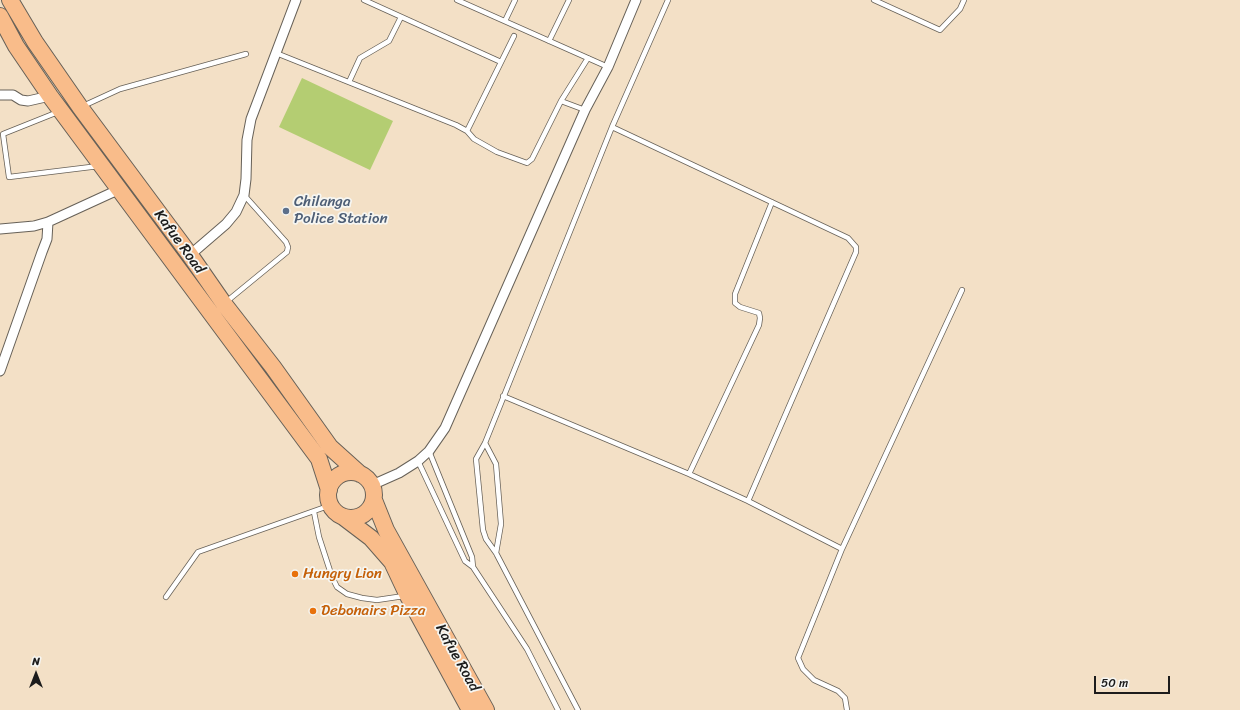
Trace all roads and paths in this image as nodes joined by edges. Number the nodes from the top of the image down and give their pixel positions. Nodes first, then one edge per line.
1 (10, 0) edge
2 (296, 0) edge
3 (364, 0) edge
4 (457, 0) edge
5 (515, 0) edge
6 (569, 0) edge
7 (636, 0) edge
8 (668, 0) edge
9 (874, 0) edge
10 (964, 0) edge
11 (0, 16) edge
12 (401, 17) junction
13 (505, 21) junction
14 (514, 36) dead end
15 (549, 41) junction
16 (276, 52) junction
17 (246, 54) dead end
18 (588, 58) junction
19 (501, 62) junction
20 (608, 67) junction
21 (349, 82) junction
22 (0, 95) edge
23 (50, 96) junction
24 (562, 101) junction
25 (80, 107) junction
26 (585, 110) junction
27 (61, 111) junction
28 (612, 126) junction
29 (468, 131) junction
30 (102, 165) junction
31 (120, 189) junction
32 (244, 195) junction
33 (772, 202) junction
34 (48, 222) junction
35 (0, 230) edge
36 (190, 255) junction
37 (962, 290) dead end
38 (224, 304) junction
39 (0, 371) edge
40 (503, 396) junction
41 (485, 443) junction
42 (428, 451) junction
43 (418, 461) junction
44 (689, 474) junction
45 (369, 486) junction
46 (748, 501) junction
47 (334, 504) junction
48 (314, 512) junction
49 (842, 549) junction
50 (496, 553) junction
51 (473, 567) junction
52 (408, 596) junction
53 (166, 597) dead end
54 (470, 710) edge
55 (486, 710) edge
56 (558, 710) edge
57 (578, 710) edge
58 (847, 710) edge

1 - 25 highway, Kafue Road
2 - 16 street
3 - 12 lane
4 - 13 lane
5 - 13 lane
6 - 15 lane
7 - 20 street
8 - 28 lane
9 - 10 lane
11 - 23 highway, Kafue Road
12 - 19 lane
12 - 21 lane
13 - 15 lane
14 - 19 lane
15 - 18 lane
16 - 21 lane
16 - 32 street
17 - 25 lane
18 - 20 lane
18 - 24 lane
19 - 29 lane
20 - 26 street
21 - 29 lane
22 - 23 street
23 - 27 highway, Kafue Road
24 - 26 lane
24 - 29 lane
25 - 36 highway, Kafue Road
26 - 42 street
27 - 30 highway, Kafue Road
27 - 30 lane
28 - 33 lane
28 - 40 lane
30 - 31 highway, Kafue Road
31 - 34 street
31 - 47 highway, Kafue Road
32 - 36 street
32 - 38 lane
33 - 44 lane
33 - 46 lane
34 - 35 street
34 - 39 street
36 - 38 highway, Kafue Road
37 - 49 lane
38 - 45 highway, Kafue Road
40 - 41 lane
40 - 44 lane
41 - 50 lane
41 - 50 lane
42 - 43 street
42 - 51 lane
43 - 45 street
43 - 51 lane
44 - 46 lane
45 - 47 highway
45 - 47 highway
45 - 55 highway, Kafue Road
46 - 49 lane
47 - 48 lane
47 - 52 highway, Kafue Road
48 - 52 lane
48 - 53 lane
49 - 58 lane
50 - 57 lane
51 - 56 lane
52 - 54 highway, Kafue Road

